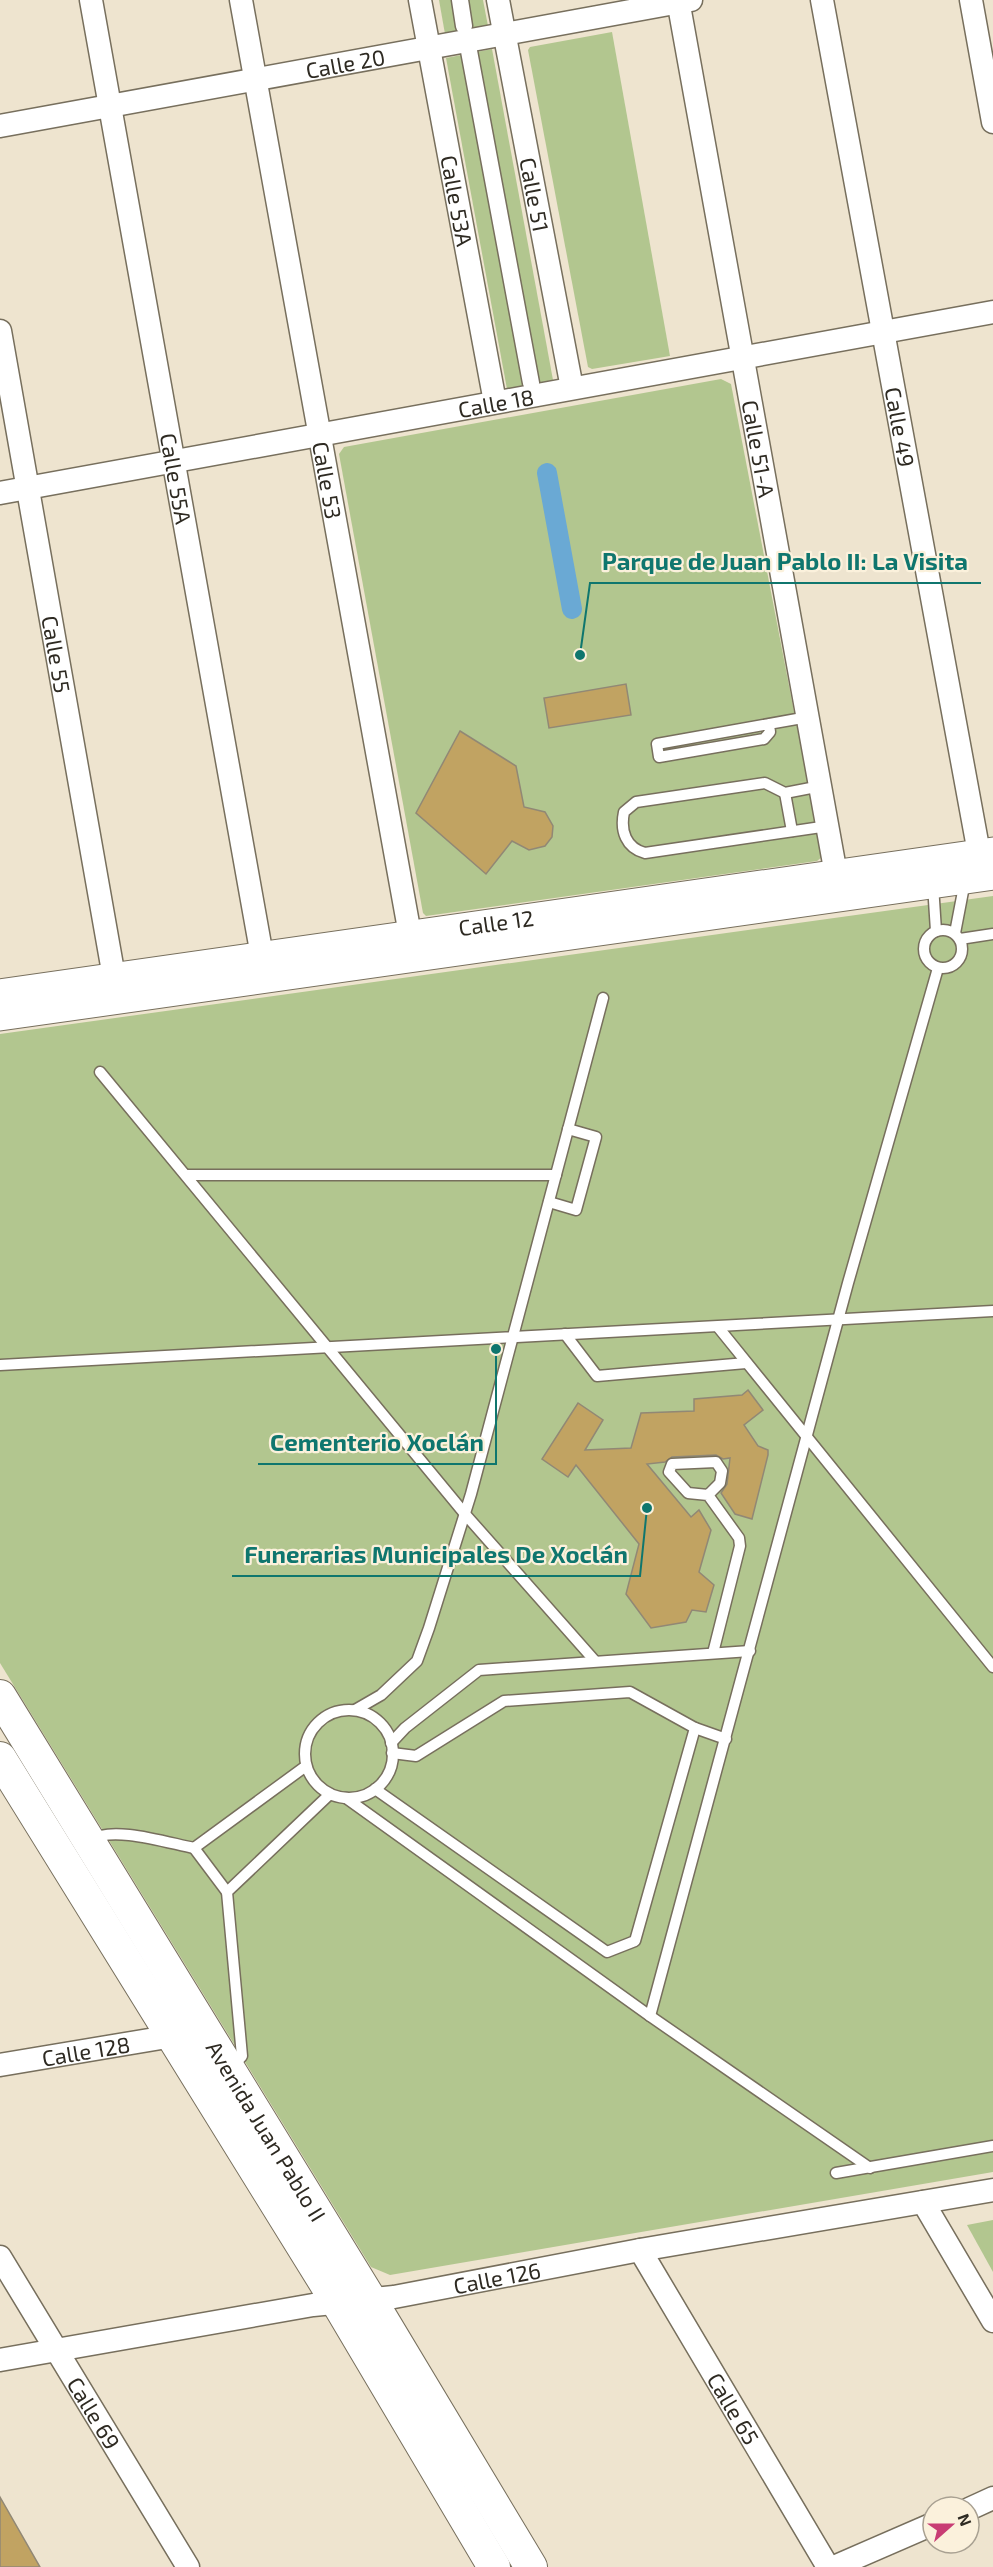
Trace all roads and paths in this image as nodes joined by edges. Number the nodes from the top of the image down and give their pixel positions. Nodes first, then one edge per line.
1 (92, 0) edge
2 (241, 0) edge
3 (420, 0) edge
4 (460, 0) edge
5 (498, 0) edge
6 (822, 0) edge
7 (971, 0) edge
8 (682, 1) edge
9 (464, 26) dead end
10 (505, 34) junction
11 (429, 48) junction
12 (469, 51) dead end
13 (256, 79) junction
14 (110, 106) junction
15 (993, 122) edge
16 (0, 126) edge
17 (993, 312) edge
18 (0, 331) edge
19 (883, 332) junction
20 (743, 357) junction
21 (531, 383) dead end
22 (573, 388) junction
23 (495, 402) junction
24 (321, 435) junction
25 (174, 461) junction
26 (28, 488) junction
27 (0, 493) edge
28 (808, 717) junction
29 (769, 724) junction
30 (821, 786) junction
31 (785, 793) junction
32 (828, 826) junction
33 (792, 831) junction
34 (986, 852) edge
35 (993, 876) edge
36 (966, 880) junction
37 (933, 885) junction
38 (839, 886) junction
39 (936, 931) junction
40 (993, 934) edge
41 (957, 936) junction
42 (412, 946) junction
43 (262, 956) junction
44 (938, 968) junction
45 (114, 977) junction
46 (0, 993) edge
47 (71, 995) junction
48 (603, 998) dead end
49 (0, 1017) edge
50 (100, 1072) dead end
51 (568, 1130) junction
52 (186, 1175) junction
53 (556, 1175) junction
54 (549, 1202) junction
55 (993, 1311) edge
56 (839, 1317) junction
57 (718, 1327) junction
58 (565, 1334) junction
59 (514, 1336) junction
60 (328, 1349) junction
61 (746, 1363) junction
62 (0, 1365) edge
63 (807, 1439) junction
64 (708, 1495) junction
65 (465, 1514) junction
66 (750, 1651) junction
67 (713, 1653) junction
68 (594, 1661) junction
69 (993, 1667) edge
70 (0, 1696) edge
71 (355, 1710) junction
72 (694, 1728) junction
73 (726, 1739) junction
74 (392, 1748) junction
75 (1, 1761) edge
76 (306, 1766) junction
77 (375, 1789) junction
78 (330, 1794) junction
79 (346, 1798) junction
80 (194, 1848) junction
81 (77, 1852) junction
82 (227, 1892) junction
83 (650, 2016) junction
84 (173, 2036) junction
85 (0, 2065) edge
86 (228, 2071) junction
87 (993, 2146) edge
88 (870, 2168) junction
89 (836, 2173) dead end
90 (993, 2190) edge
91 (923, 2202) junction
92 (640, 2250) junction
93 (0, 2258) edge
94 (370, 2299) junction
95 (337, 2302) junction
96 (993, 2321) edge
97 (56, 2350) junction
98 (0, 2360) edge
99 (921, 2529) edge
100 (188, 2567) edge
101 (494, 2567) edge
102 (531, 2567) edge
103 (828, 2567) edge
104 (834, 2567) edge

1 - 14 street, Calle 55A
2 - 13 street, Calle 53
3 - 11 street, Calle 53A
4 - 9 street
5 - 10 street, Calle 51
6 - 19 street, Calle 49
7 - 15 street
8 - 10 street, Calle 20
8 - 20 street, Calle 51-A
10 - 11 street, Calle 20
10 - 22 street, Calle 51
11 - 13 street, Calle 20
11 - 23 street, Calle 53A
12 - 21 street
13 - 14 street, Calle 20
13 - 24 street, Calle 53
14 - 16 street, Calle 20
14 - 25 street, Calle 55A
17 - 19 street, Calle 18
18 - 26 street, Calle 55
19 - 20 street, Calle 18
19 - 34 street, Calle 49
20 - 22 street, Calle 18
20 - 28 street, Calle 51-A
22 - 23 street, Calle 18
23 - 24 street, Calle 18
24 - 25 street, Calle 18
24 - 42 street, Calle 53
25 - 26 street, Calle 18
25 - 43 street, Calle 55A
26 - 27 street, Calle 18
26 - 45 street, Calle 55
28 - 29 lane
28 - 30 street, Calle 51-A
29 - 29 lane
30 - 31 lane
30 - 32 street, Calle 51-A
31 - 33 lane
31 - 33 lane
32 - 33 lane
32 - 38 street, Calle 51-A
34 - 38 street, Calle 12
35 - 36 street, Calle 12
36 - 37 street, Calle 12
36 - 41 lane
37 - 38 street, Calle 12
37 - 39 lane
38 - 42 street, Calle 12
39 - 41 lane
39 - 44 lane
40 - 41 lane
41 - 44 lane
42 - 43 street, Calle 12
42 - 47 street, Calle 12
43 - 45 street, Calle 12
44 - 56 lane
45 - 47 street, Calle 12
46 - 47 street, Calle 12
47 - 49 street, Calle 12
48 - 51 lane
50 - 52 lane
51 - 53 lane
51 - 54 lane
52 - 53 lane
52 - 60 lane
53 - 54 lane
54 - 59 lane
55 - 56 lane
56 - 57 lane
56 - 63 lane
57 - 58 lane
57 - 61 lane
58 - 59 lane
58 - 61 lane
59 - 60 lane
59 - 65 lane
60 - 62 lane
60 - 65 lane
61 - 63 lane
63 - 66 lane
63 - 69 lane
64 - 64 lane
64 - 67 lane
65 - 68 lane
65 - 71 lane
66 - 67 lane
66 - 73 lane
67 - 68 lane
68 - 74 lane
70 - 81 main road, Avenida Juan Pablo II
71 - 74 lane
71 - 76 lane
72 - 73 lane
72 - 74 lane
72 - 77 lane
73 - 83 lane
74 - 77 lane
75 - 81 main road, Avenida Juan Pablo II
76 - 78 lane
76 - 80 lane
77 - 79 lane
78 - 79 lane
78 - 82 lane
79 - 83 lane
80 - 81 lane
80 - 82 lane
81 - 84 main road, Avenida Juan Pablo II
81 - 86 main road, Avenida Juan Pablo II
82 - 86 lane
83 - 88 lane
84 - 85 street, Calle 128
84 - 95 main road, Avenida Juan Pablo II
86 - 94 main road, Avenida Juan Pablo II
87 - 88 lane
88 - 89 lane
90 - 91 street, Calle 126
91 - 92 street, Calle 126
91 - 96 street
92 - 94 street, Calle 126
92 - 103 street, Calle 65
93 - 97 street, Calle 69
94 - 95 street, Calle 126
94 - 102 main road, Avenida Juan Pablo II
95 - 97 street, Calle 126
95 - 101 main road, Avenida Juan Pablo II
97 - 98 street, Calle 126
97 - 100 street, Calle 69
99 - 104 street

